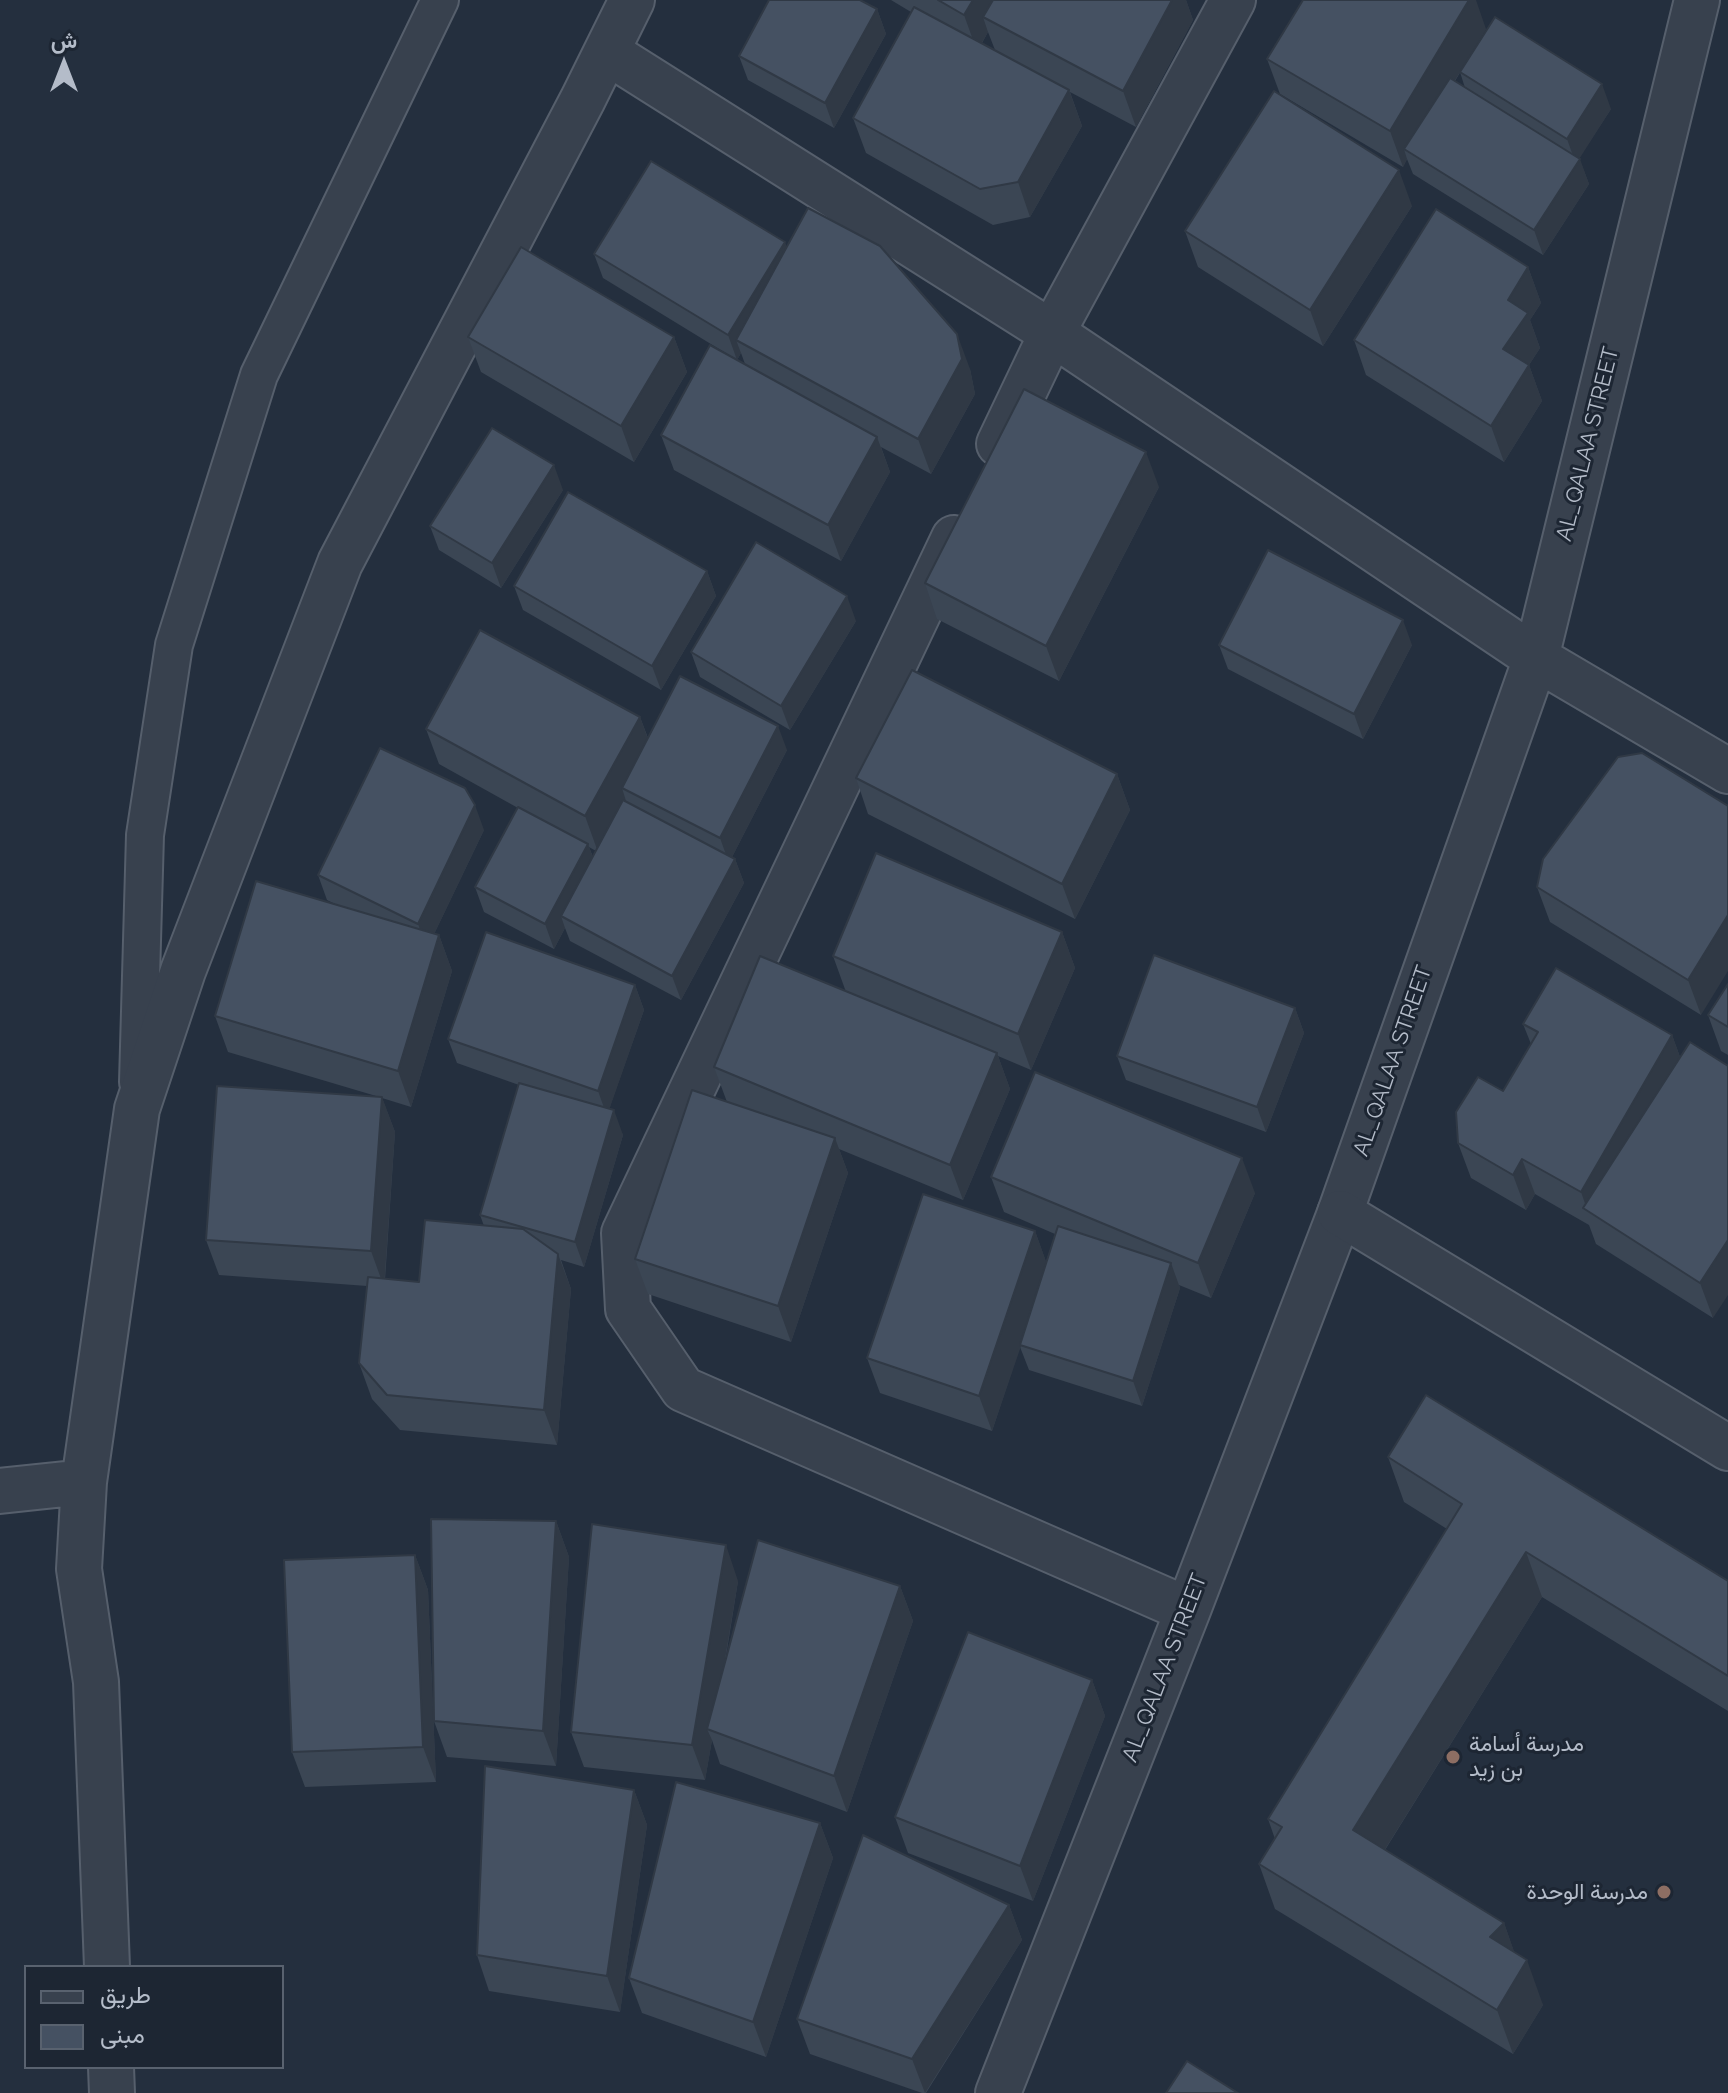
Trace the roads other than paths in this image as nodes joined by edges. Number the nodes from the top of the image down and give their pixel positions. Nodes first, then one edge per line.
1 (440, 0) edge
2 (632, 0) edge
3 (1233, 0) edge
4 (1697, 0) edge
5 (607, 52) junction
6 (1052, 333) junction
7 (1536, 658) junction
8 (1728, 771) edge
9 (137, 1109) junction
10 (1340, 1213) junction
11 (1728, 1448) edge
12 (84, 1482) junction
13 (0, 1491) edge
14 (1188, 1610) junction
15 (107, 1965) edge
16 (111, 2069) edge
17 (112, 2093) edge
18 (998, 2093) edge

1 - 9 lane
2 - 5 street
3 - 6 street
4 - 7 street, AL_QALAA STREET
5 - 6 street
5 - 9 street
6 - 7 street
6 - 14 street
7 - 8 street
7 - 10 street, AL_QALAA STREET
9 - 12 street
10 - 11 street
10 - 14 street, AL_QALAA STREET
12 - 13 street
12 - 15 street
14 - 18 street, AL_QALAA STREET
16 - 17 street

